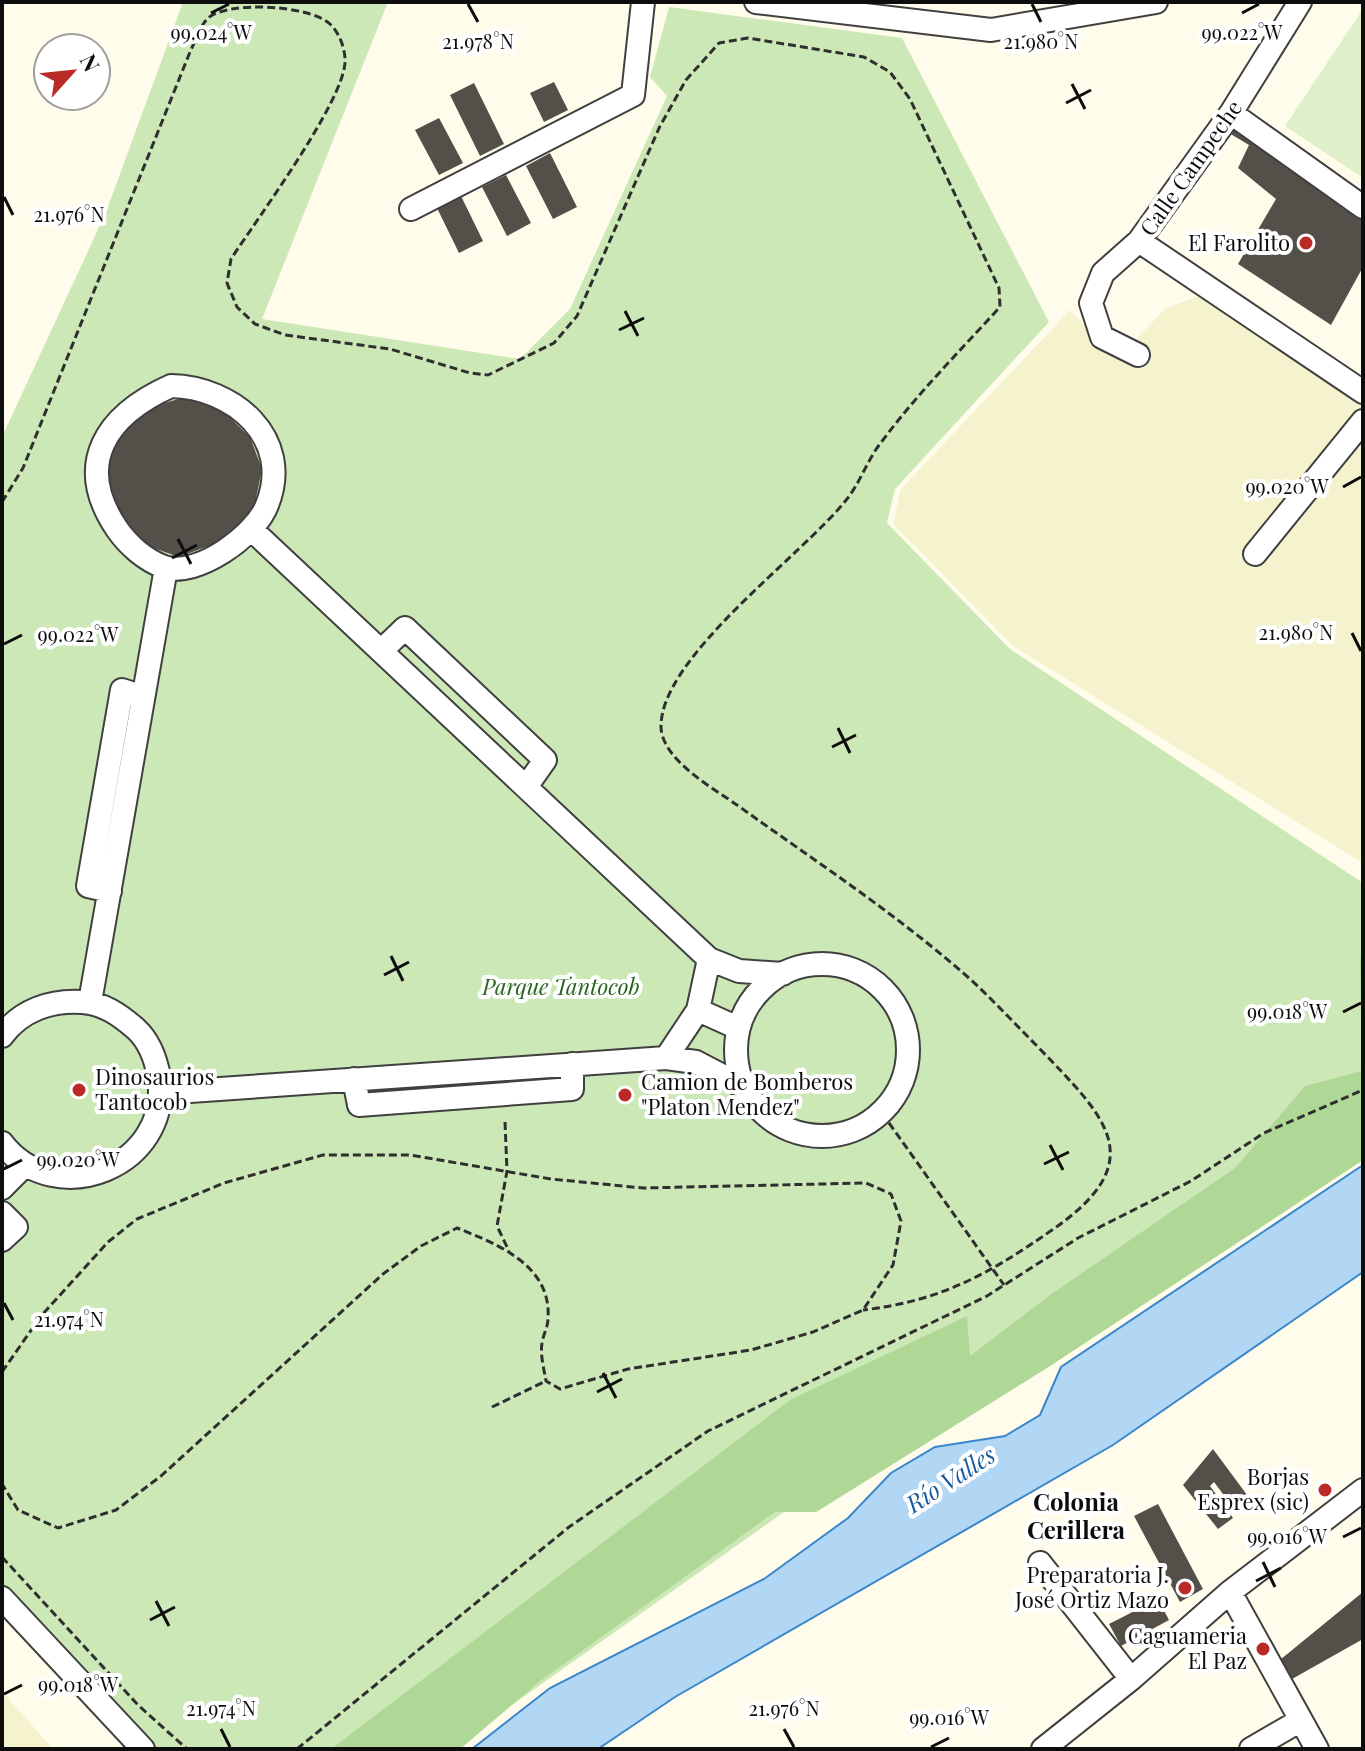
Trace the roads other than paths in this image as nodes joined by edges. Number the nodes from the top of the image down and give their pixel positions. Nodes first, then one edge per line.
1 (643, 2) edge
2 (756, 2) edge
3 (1156, 2) edge
4 (1300, 2) edge
5 (1231, 113) junction
6 (1363, 207) edge
7 (411, 209) dead end
8 (1139, 241) junction
9 (1138, 355) dead end
10 (1363, 392) edge
11 (1363, 421) edge
12 (251, 529) junction
13 (1255, 554) dead end
14 (166, 568) junction
15 (381, 651) junction
16 (526, 787) junction
17 (709, 959) junction
18 (783, 974) junction
19 (90, 1002) junction
20 (698, 1010) junction
21 (738, 1028) junction
22 (2, 1036) edge
23 (666, 1058) junction
24 (744, 1087) junction
25 (161, 1093) junction
26 (2, 1143) edge
27 (25, 1165) junction
28 (2, 1188) edge
29 (2, 1213) edge
30 (2, 1240) edge
31 (1363, 1490) edge
32 (1040, 1563) dead end
33 (1230, 1592) junction
34 (2, 1598) edge
35 (1131, 1679) junction
36 (1301, 1720) junction
37 (1057, 1744) edge
38 (143, 1749) edge
39 (1251, 1749) edge
40 (1317, 1749) edge

1 - 7 street
2 - 3 street
4 - 5 street, Calle Campeche
5 - 6 street
5 - 8 street, Calle Campeche
8 - 9 street, Calle Campeche
8 - 10 street
11 - 13 street
12 - 14 street
12 - 14 street
12 - 15 street
14 - 19 street
15 - 16 street
15 - 16 street
16 - 17 street
17 - 18 street
17 - 20 street
18 - 21 street
18 - 24 street
19 - 22 street
19 - 25 street
20 - 21 street
20 - 23 street
21 - 24 street
23 - 24 street
23 - 25 street
25 - 27 street
26 - 27 street
27 - 28 street
29 - 30 street
31 - 33 street
32 - 35 street
33 - 35 street
33 - 36 street
34 - 38 street
35 - 37 street
36 - 39 street
36 - 40 street

